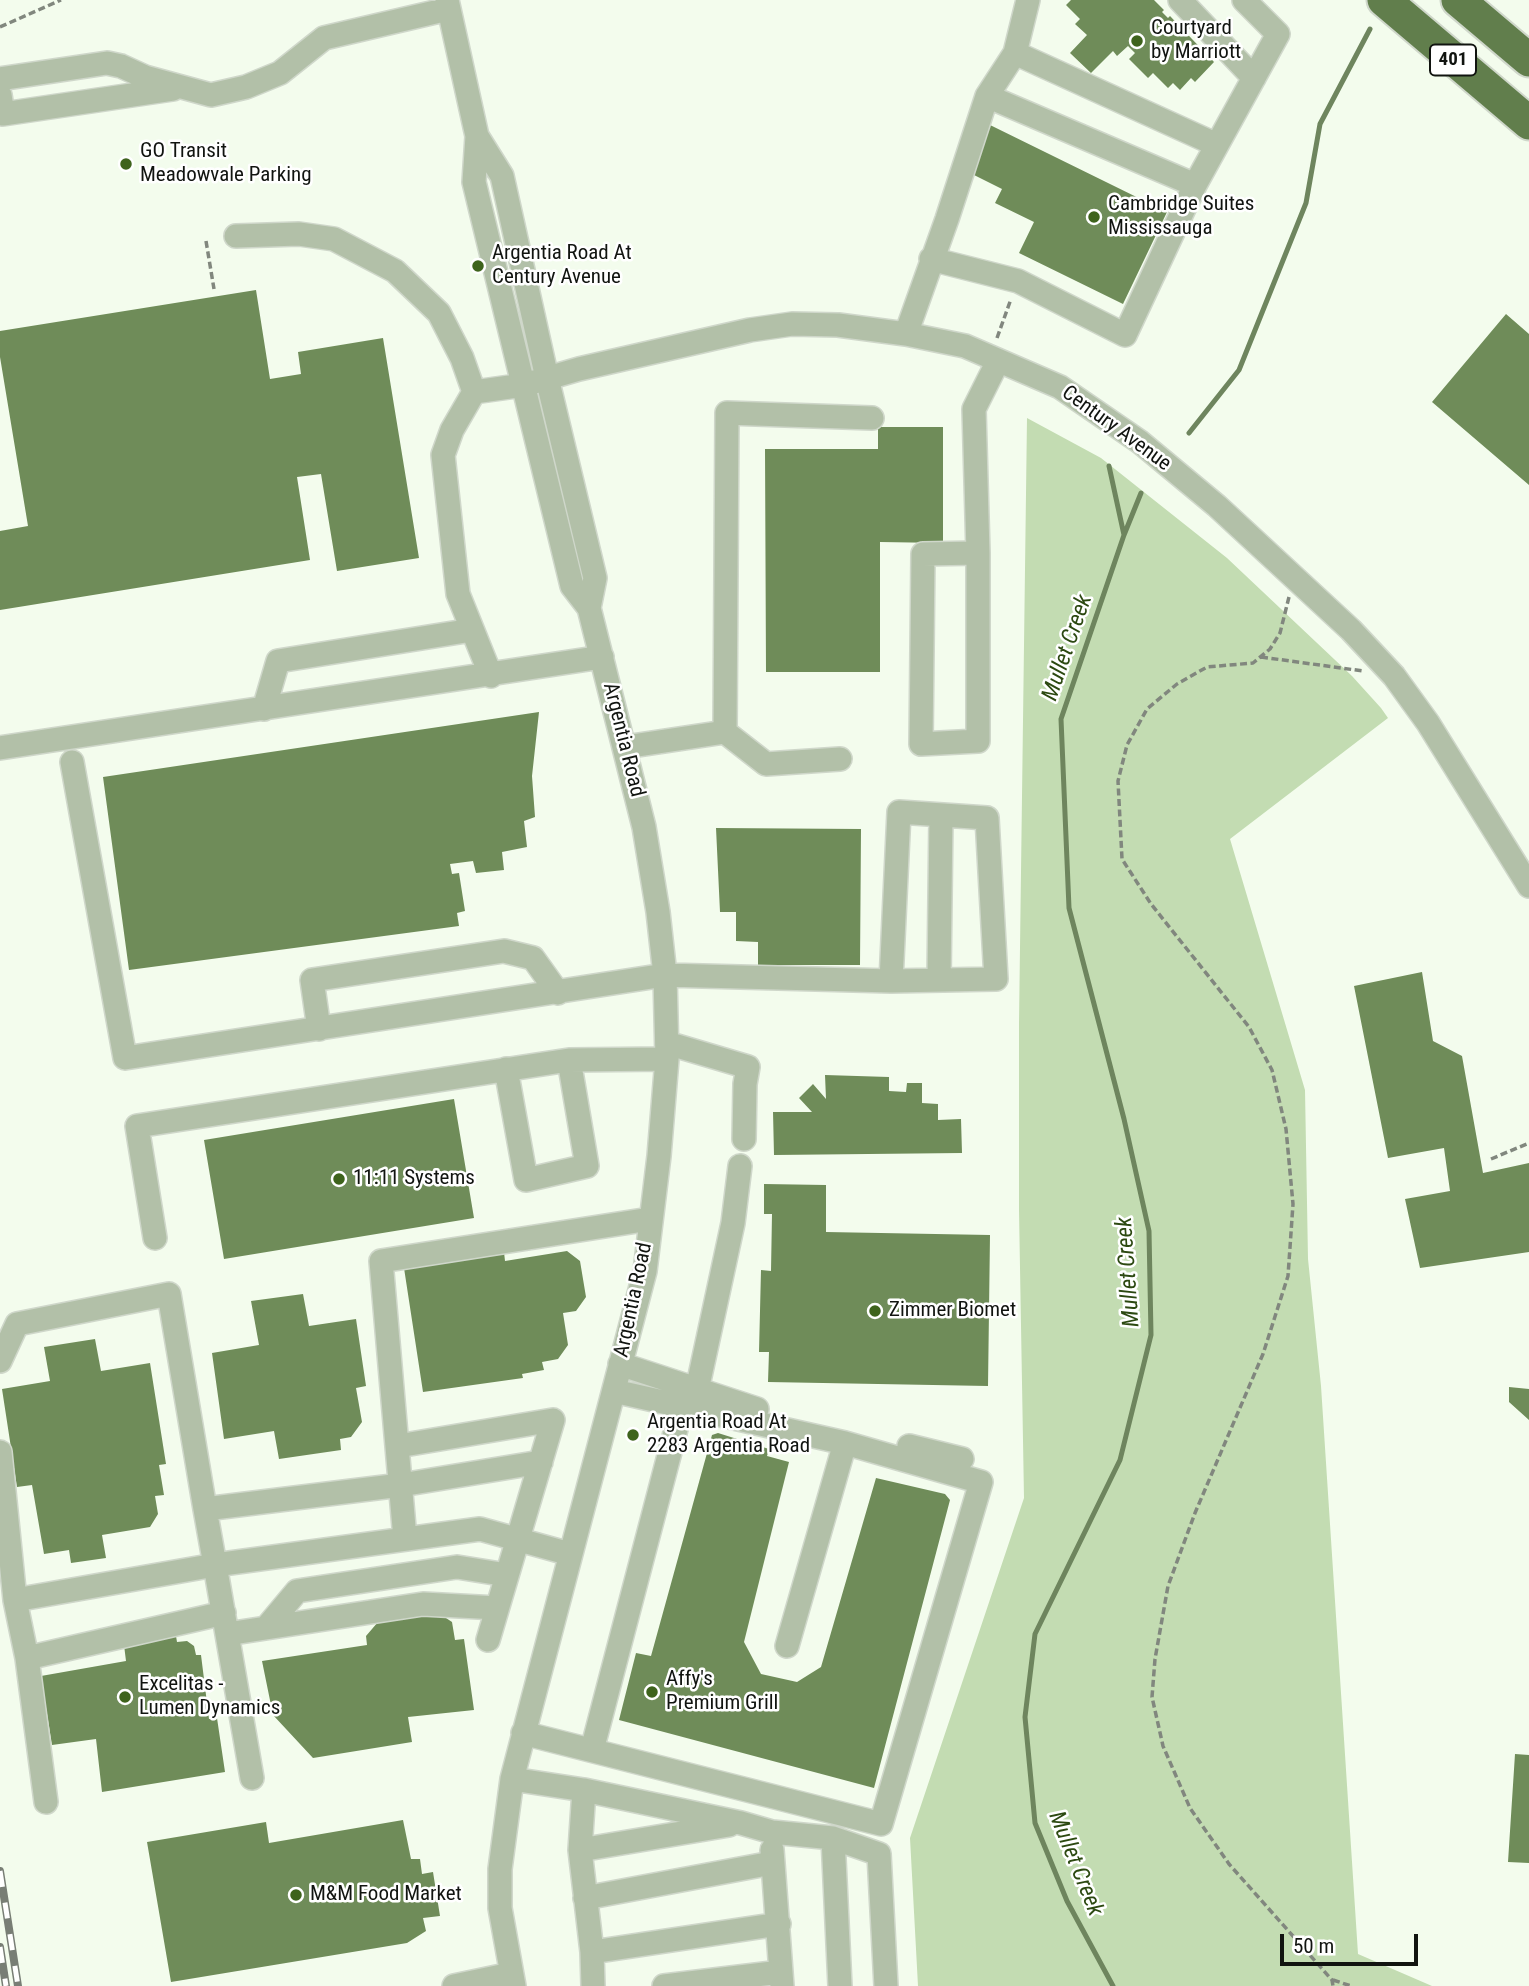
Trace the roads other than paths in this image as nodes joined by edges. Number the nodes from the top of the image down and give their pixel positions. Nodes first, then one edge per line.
1 (1028, 0) edge
2 (1180, 0) edge
3 (1244, 0) edge
4 (1384, 0) edge
5 (1458, 0) edge
6 (447, 4) edge
7 (1015, 53) junction
8 (1529, 60) edge
9 (1254, 78) junction
10 (0, 79) edge
11 (183, 88) junction
12 (0, 94) edge
13 (987, 96) junction
14 (1527, 122) edge
15 (477, 136) junction
16 (1217, 145) junction
17 (1195, 186) junction
18 (236, 236) dead end
19 (931, 259) junction
20 (906, 334) junction
21 (994, 360) junction
22 (547, 378) junction
23 (524, 385) junction
24 (474, 392) junction
25 (872, 418) dead end
26 (978, 553) junction
27 (589, 608) junction
28 (472, 630) junction
29 (602, 657) junction
30 (491, 676) junction
31 (264, 709) junction
32 (725, 732) junction
33 (625, 747) junction
34 (0, 748) edge
35 (840, 759) dead end
36 (72, 762) dead end
37 (941, 815) junction
38 (1529, 886) edge
39 (665, 975) junction
40 (891, 981) junction
41 (939, 981) junction
42 (558, 992) junction
43 (318, 1029) junction
44 (667, 1051) junction
45 (569, 1060) junction
46 (506, 1069) junction
47 (744, 1139) dead end
48 (740, 1166) dead end
49 (650, 1219) junction
50 (155, 1238) dead end
51 (0, 1361) edge
52 (620, 1364) junction
53 (614, 1391) junction
54 (690, 1398) junction
55 (845, 1443) junction
56 (398, 1446) junction
57 (0, 1452) edge
58 (962, 1459) dead end
59 (541, 1462) junction
60 (401, 1485) junction
61 (205, 1508) junction
62 (405, 1539) junction
63 (517, 1540) junction
64 (570, 1554) junction
65 (215, 1565) junction
66 (507, 1575) junction
67 (15, 1600) junction
68 (497, 1608) junction
69 (226, 1623) junction
70 (266, 1628) junction
71 (488, 1640) dead end
72 (787, 1646) dead end
73 (27, 1658) junction
74 (523, 1733) junction
75 (592, 1751) junction
76 (253, 1778) dead end
77 (512, 1779) junction
78 (584, 1790) junction
79 (46, 1802) dead end
80 (741, 1823) junction
81 (772, 1832) junction
82 (833, 1838) junction
83 (580, 1850) junction
84 (772, 1863) junction
85 (585, 1898) junction
86 (779, 1924) junction
87 (592, 1952) junction
88 (782, 1979) edge
89 (512, 1980) edge
90 (454, 1986) edge
91 (593, 1986) edge
92 (664, 1986) edge
93 (840, 1986) edge
94 (886, 1986) edge

1 - 7 street
2 - 9 street
3 - 9 street
4 - 14 highway, 401
5 - 8 highway, 401
6 - 11 street
6 - 15 street, Argentia Road
7 - 13 street
7 - 16 street
9 - 16 street
10 - 11 street
11 - 12 street
13 - 17 street
13 - 19 street
15 - 22 street, Argentia Road
15 - 23 street, Argentia Road
16 - 17 street
17 - 19 street
18 - 24 street
19 - 20 street
20 - 21 street, Century Avenue
20 - 22 street, Century Avenue
21 - 26 street
21 - 38 street, Century Avenue
22 - 23 street, Century Avenue
22 - 27 street, Argentia Road
23 - 24 street, Century Avenue
23 - 27 street, Argentia Road
24 - 28 street
25 - 32 street
26 - 26 street
27 - 29 street, Argentia Road
28 - 30 street
28 - 31 street
29 - 30 street
29 - 33 street, Argentia Road
30 - 31 street
31 - 34 street
32 - 33 street
32 - 35 street
33 - 39 street, Argentia Road
36 - 43 street
37 - 40 street
37 - 41 street
37 - 41 street
39 - 40 street
39 - 42 street
39 - 44 street, Argentia Road
40 - 41 street
42 - 43 street
42 - 43 street
44 - 45 street
44 - 47 street
44 - 49 street, Argentia Road
45 - 46 street
45 - 46 street
46 - 50 street
48 - 54 street
49 - 52 street, Argentia Road
49 - 56 street
51 - 61 street
52 - 53 street, Argentia Road
52 - 54 street
53 - 54 street
53 - 64 street, Argentia Road
54 - 55 street
54 - 58 street
54 - 75 street
55 - 72 street
55 - 75 street
56 - 59 street
56 - 60 street
57 - 67 street
59 - 60 street
59 - 63 street
60 - 61 street
60 - 62 street
61 - 65 street
62 - 63 street
62 - 65 street
63 - 64 street
63 - 66 street
64 - 74 street, Argentia Road
65 - 67 street
65 - 69 street
66 - 68 street
66 - 70 street
67 - 73 street
68 - 70 street
68 - 71 street
69 - 70 street
69 - 73 street
69 - 76 street
73 - 79 street
74 - 75 street
74 - 77 street, Argentia Road
77 - 78 street
77 - 89 street, Argentia Road
78 - 80 street
78 - 83 street
80 - 81 street
80 - 83 street
81 - 82 street
81 - 84 street
82 - 93 street
82 - 94 street
83 - 85 street
84 - 85 street
84 - 86 street
85 - 87 street
86 - 87 street
86 - 88 street
87 - 91 street
88 - 92 street
89 - 90 street

